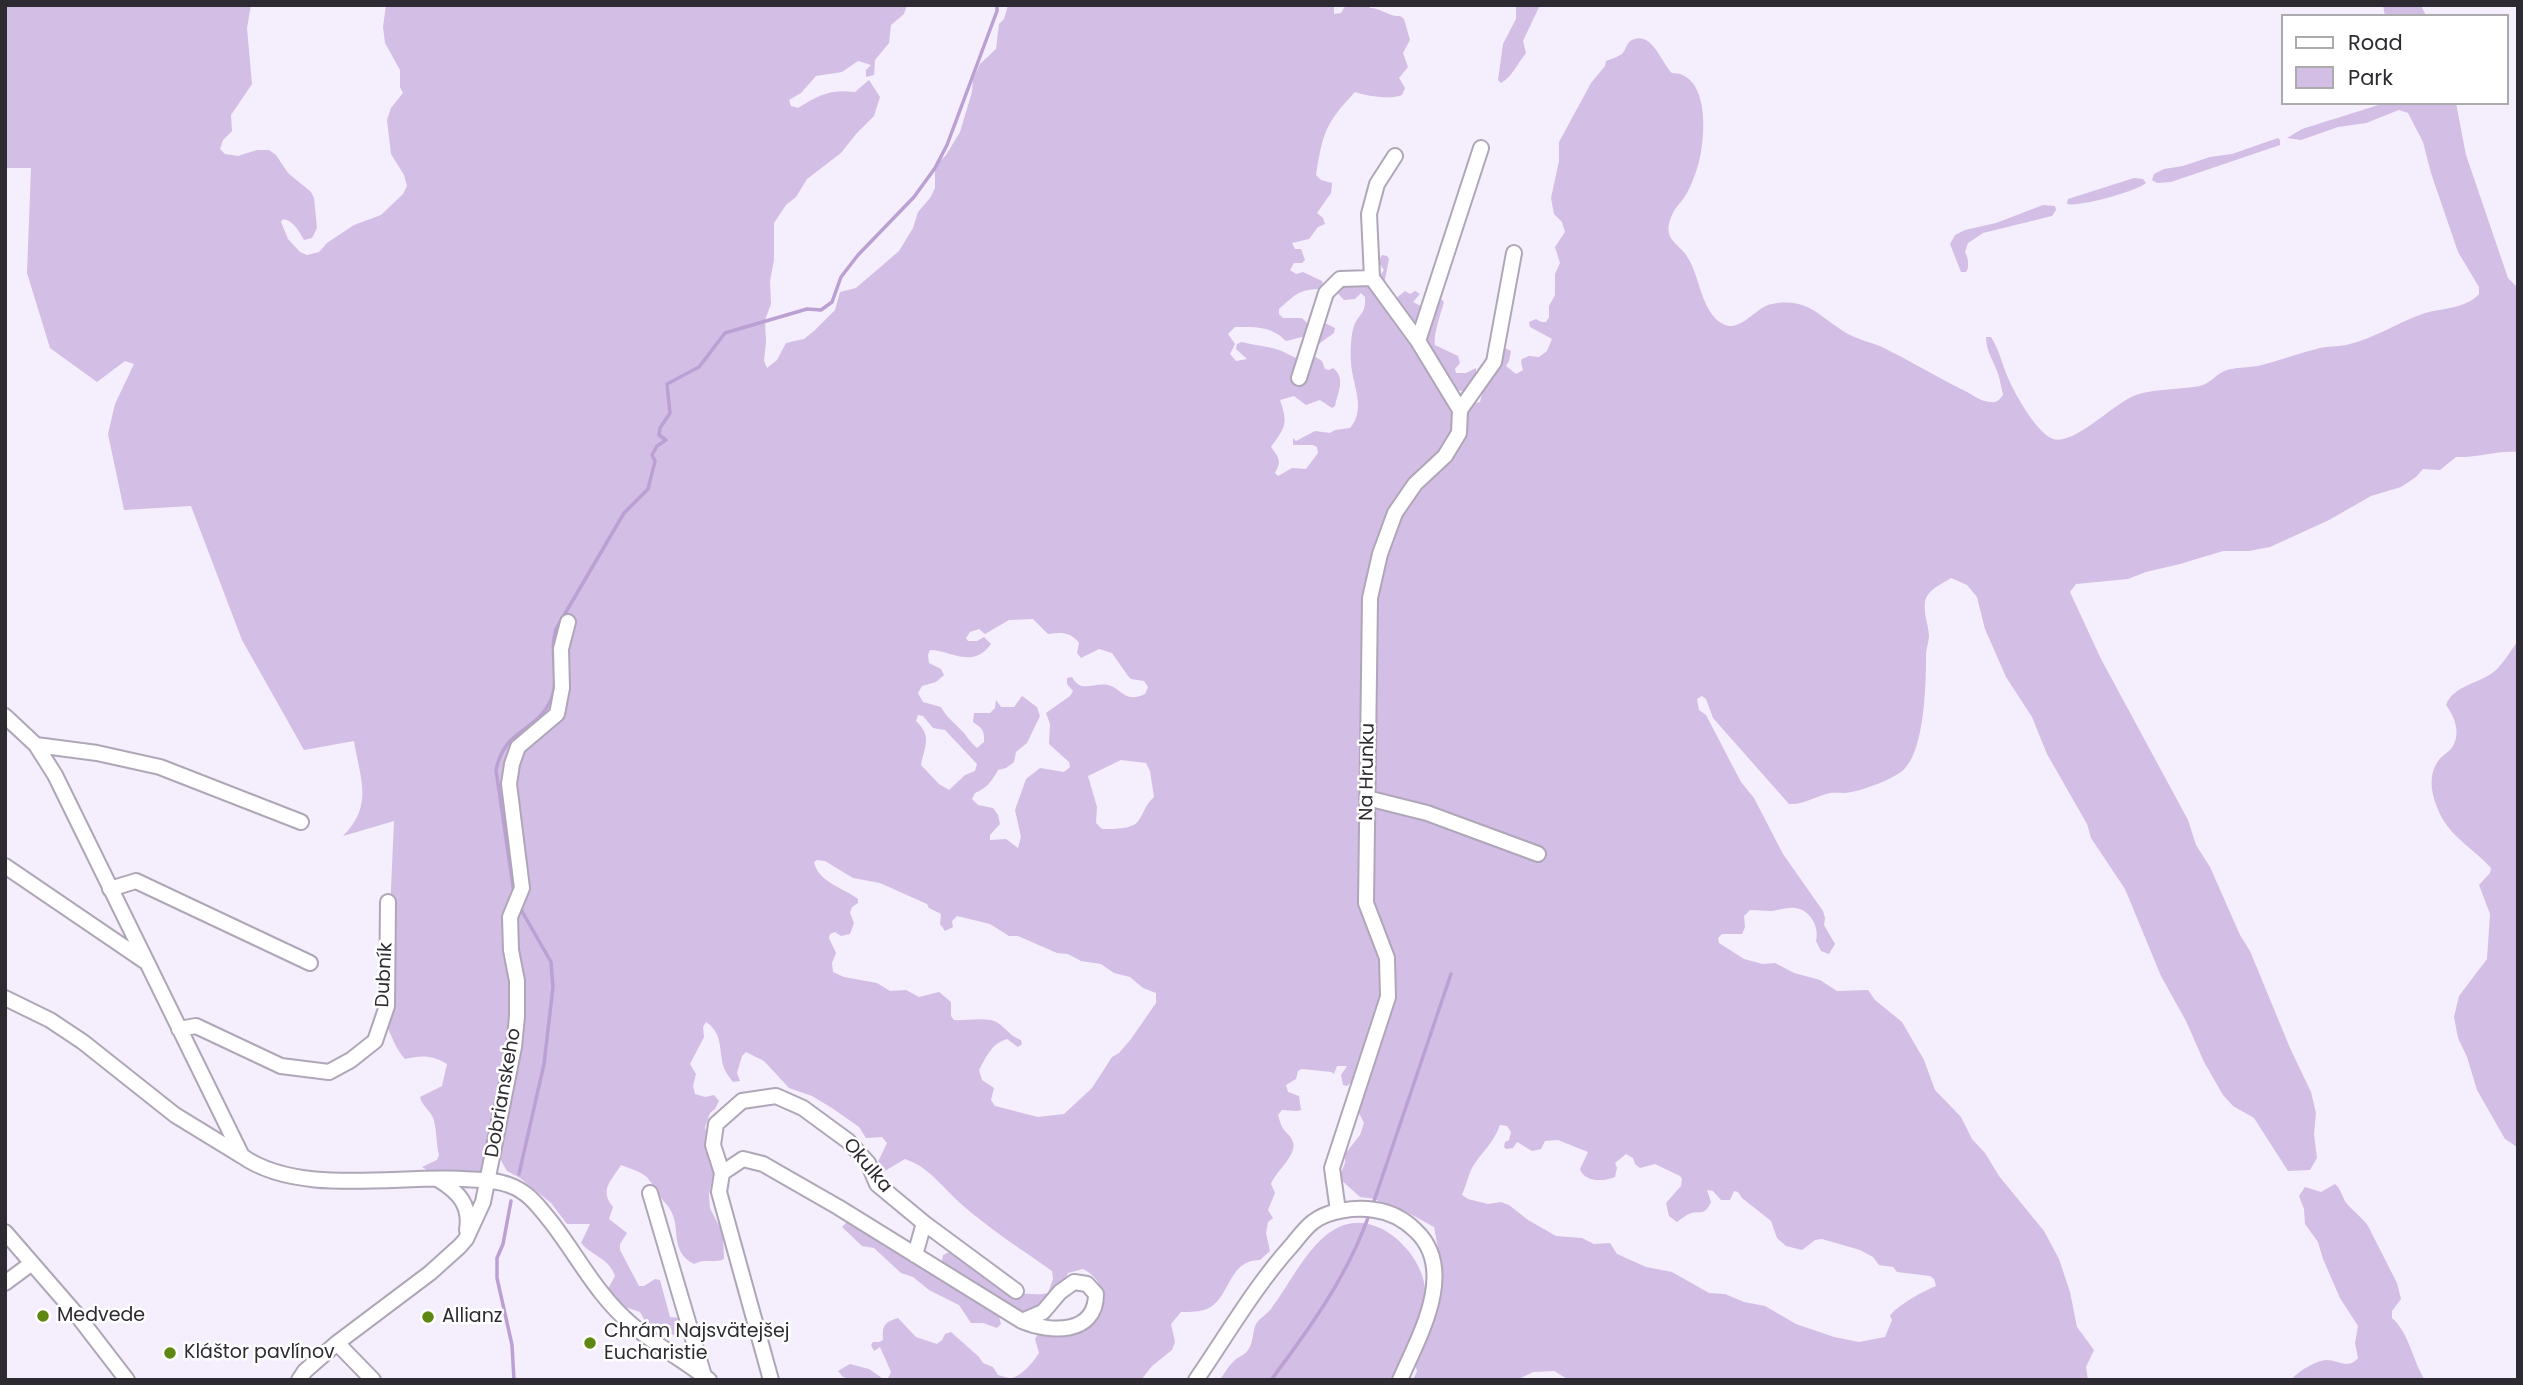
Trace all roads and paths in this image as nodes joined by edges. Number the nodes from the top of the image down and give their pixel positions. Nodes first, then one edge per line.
1 (1481, 148) dead end
2 (1395, 156) dead end
3 (1514, 253) dead end
4 (1373, 278) junction
5 (1418, 341) junction
6 (1298, 379) dead end
7 (1460, 410) junction
8 (568, 622) dead end
9 (5, 716) edge
10 (36, 746) junction
11 (70, 750) junction
12 (55, 775) junction
13 (1367, 798) junction
14 (301, 822) dead end
15 (1538, 854) dead end
16 (5, 866) edge
17 (110, 889) junction
18 (388, 902) dead end
19 (146, 963) junction
20 (310, 963) dead end
21 (5, 998) edge
22 (179, 1029) junction
23 (223, 1119) junction
24 (206, 1136) junction
25 (242, 1156) junction
26 (722, 1173) junction
27 (434, 1177) junction
28 (489, 1180) junction
29 (650, 1193) dead end
30 (1338, 1211) junction
31 (924, 1223) junction
32 (5, 1231) edge
33 (466, 1238) junction
34 (915, 1255) junction
35 (32, 1263) junction
36 (5, 1283) edge
37 (1016, 1291) dead end
38 (1022, 1321) junction
39 (694, 1336) junction
40 (337, 1343) junction
41 (675, 1356) junction
42 (706, 1378) edge
43 (127, 1380) edge
44 (299, 1380) edge
45 (373, 1380) edge
46 (771, 1380) edge
47 (1196, 1380) edge
48 (1400, 1380) edge

1 - 5 street
2 - 4 street
3 - 7 street
4 - 5 street
4 - 6 street
5 - 7 street
7 - 13 street, Na Hrunku
8 - 28 street, Dobrianskeho
9 - 10 street
10 - 11 street
10 - 12 street
11 - 12 street
11 - 14 street
12 - 17 street
13 - 15 street
13 - 30 street, Na Hrunku
16 - 19 street
17 - 19 street
17 - 20 street
18 - 22 street, Dubník
19 - 22 street
21 - 24 street
22 - 23 street
23 - 24 street
23 - 25 street
24 - 25 street
25 - 27 street
26 - 31 street, Okulka
26 - 34 street
26 - 46 street, Okulka
27 - 28 street
27 - 33 street
28 - 33 street, Dobrianskeho
28 - 41 street
29 - 39 street
30 - 47 street
30 - 48 street
31 - 34 street
31 - 37 street, Okulka
32 - 35 street
33 - 40 street, Dobrianskeho
34 - 38 street
35 - 36 street
35 - 43 street
38 - 38 street
39 - 41 street
39 - 42 street
40 - 44 street, Dobrianskeho
40 - 45 street
41 - 42 street

